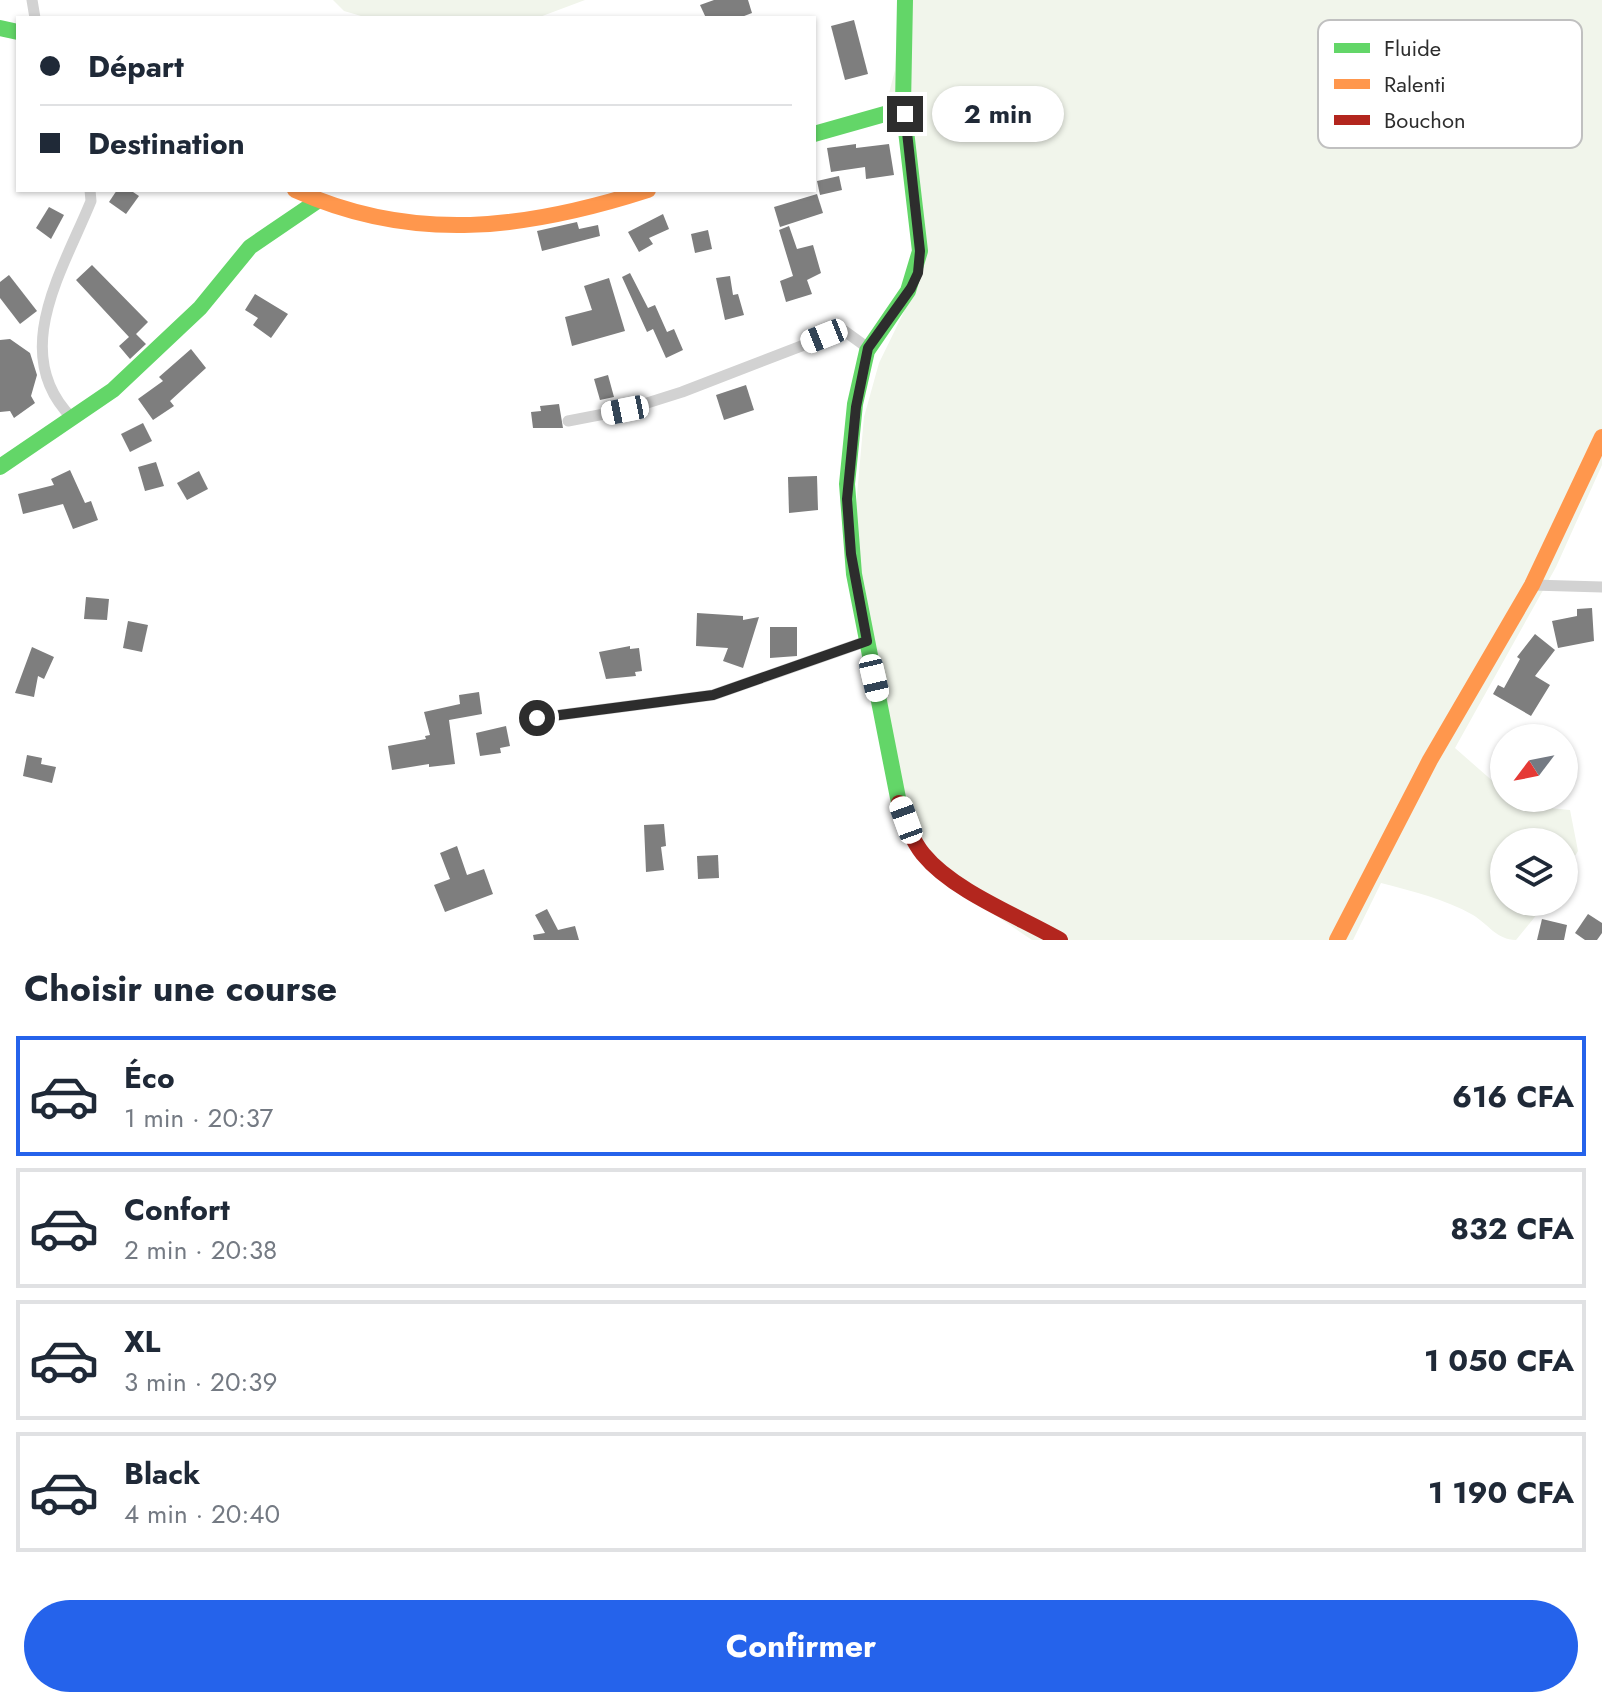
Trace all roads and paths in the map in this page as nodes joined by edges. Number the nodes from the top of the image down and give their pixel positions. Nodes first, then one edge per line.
1 (905, 0) edge
2 (903, 105) junction
3 (816, 133) edge
4 (90, 192) edge
5 (298, 192) edge
6 (642, 192) edge
7 (316, 202) junction
8 (868, 348) junction
9 (72, 418) junction
10 (568, 421) dead end
11 (1602, 437) edge
12 (0, 467) edge
13 (1532, 585) junction
14 (1602, 587) edge
15 (867, 641) junction
16 (537, 718) dead end
17 (1060, 940) edge
18 (1337, 940) edge

1 - 2 street
2 - 3 street
2 - 8 street
4 - 9 street
5 - 7 street
6 - 7 street
7 - 9 street
8 - 10 street
8 - 15 street
9 - 12 street
11 - 13 street
13 - 14 street
13 - 18 street
15 - 16 street
15 - 17 street

